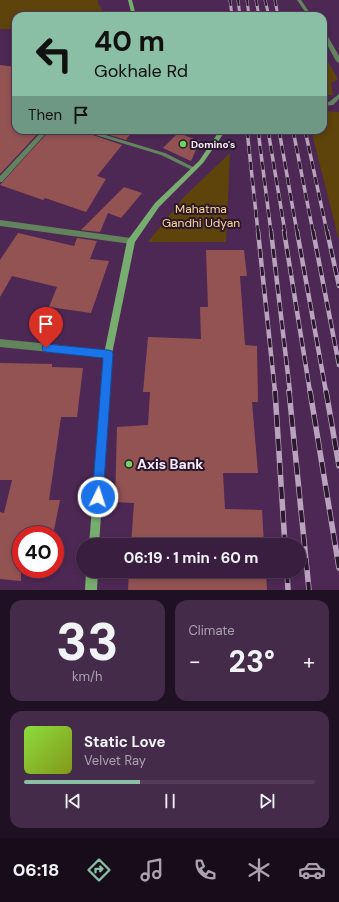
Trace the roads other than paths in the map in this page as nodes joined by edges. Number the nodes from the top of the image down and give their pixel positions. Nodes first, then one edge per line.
1 (130, 0) edge
2 (299, 0) edge
3 (133, 12) edge
4 (307, 12) edge
5 (327, 40) edge
6 (339, 61) edge
7 (339, 96) edge
8 (327, 104) edge
9 (42, 134) edge
10 (96, 134) edge
11 (220, 134) edge
12 (194, 169) junction
13 (0, 180) edge
14 (0, 223) edge
15 (131, 241) junction
16 (0, 343) edge
17 (108, 354) junction
18 (95, 538) edge
19 (92, 578) edge
20 (91, 590) edge

1 - 3 street
2 - 4 street
5 - 6 street
7 - 8 street
9 - 13 street
10 - 12 street
11 - 12 street
12 - 15 street
14 - 15 street
15 - 17 street
16 - 17 street
17 - 18 street
19 - 20 street

